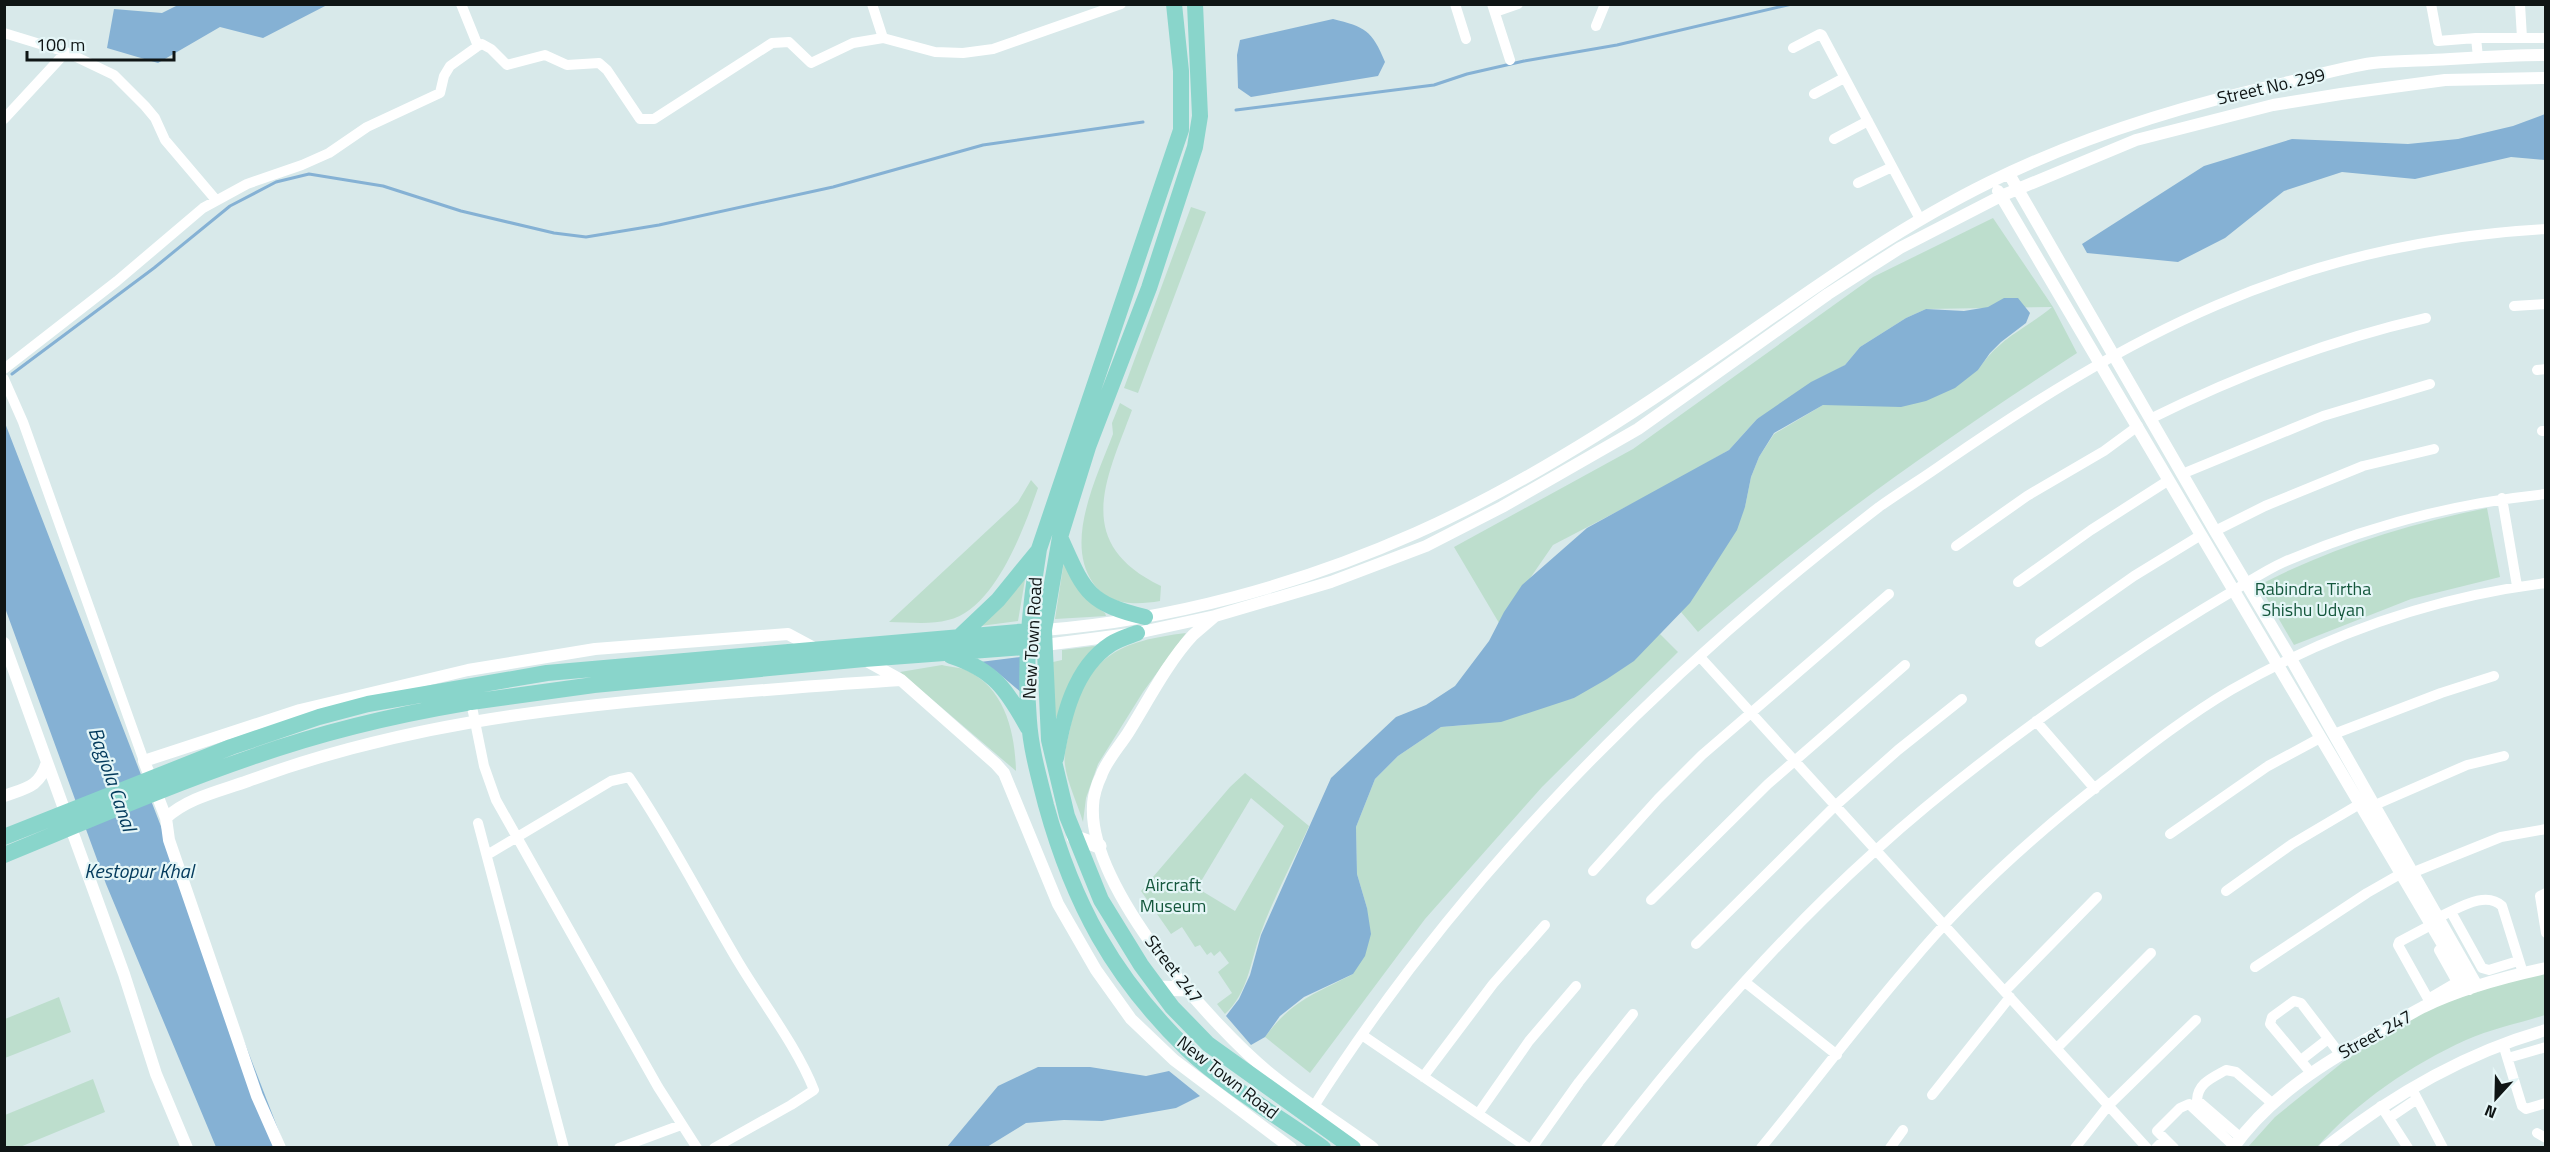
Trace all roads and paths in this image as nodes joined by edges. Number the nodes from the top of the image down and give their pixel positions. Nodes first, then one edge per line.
1 (461, 4) edge
2 (872, 4) edge
3 (1121, 4) edge
4 (1174, 4) edge
5 (1455, 4) edge
6 (1518, 4) edge
7 (1605, 4) edge
8 (2431, 4) edge
9 (2520, 4) edge
10 (1195, 8) edge
11 (1493, 8) edge
12 (1596, 26) dead end
13 (4, 33) edge
14 (884, 38) junction
15 (2476, 38) junction
16 (2522, 38) junction
17 (2546, 38) edge
18 (1466, 39) dead end
19 (478, 46) junction
20 (1793, 48) dead end
21 (66, 52) junction
22 (2546, 55) edge
23 (2478, 57) junction
24 (1510, 60) dead end
25 (1844, 78) junction
26 (2546, 78) edge
27 (1814, 94) dead end
28 (4, 119) edge
29 (1868, 121) junction
30 (1834, 139) dead end
31 (1892, 167) junction
32 (2009, 174) junction
33 (1993, 180) junction
34 (1858, 183) dead end
35 (2017, 190) junction
36 (2001, 196) junction
37 (216, 200) junction
38 (1920, 219) junction
39 (2546, 230) edge
40 (2546, 304) edge
41 (2514, 306) dead end
42 (2426, 318) dead end
43 (2113, 356) junction
44 (2099, 362) junction
45 (4, 369) edge
46 (4, 379) edge
47 (2430, 384) dead end
48 (2150, 419) junction
49 (2138, 426) junction
50 (2434, 449) dead end
51 (2182, 474) junction
52 (2169, 480) junction
53 (2546, 494) edge
54 (2502, 498) junction
55 (2215, 531) junction
56 (1419, 532) junction
57 (2200, 535) junction
58 (1060, 537) junction
59 (1426, 546) junction
60 (1956, 546) dead end
61 (1039, 549) junction
62 (2018, 582) dead end
63 (2247, 583) junction
64 (2546, 583) edge
65 (2517, 586) junction
66 (2234, 591) junction
67 (1890, 594) dead end
68 (1215, 616) junction
69 (1145, 617) junction
70 (1137, 633) junction
71 (959, 637) junction
72 (1036, 638) junction
73 (2040, 642) dead end
74 (4, 643) edge
75 (817, 650) junction
76 (943, 654) junction
77 (1701, 658) junction
78 (2291, 659) junction
79 (865, 660) junction
80 (1905, 665) dead end
81 (2277, 666) junction
82 (2494, 676) dead end
83 (901, 680) junction
84 (466, 697) junction
85 (1962, 699) dead end
86 (1751, 713) junction
87 (475, 721) junction
88 (2036, 721) junction
89 (1030, 731) junction
90 (2334, 734) junction
91 (2320, 738) junction
92 (2504, 756) dead end
93 (1794, 760) junction
94 (144, 761) junction
95 (47, 762) junction
96 (1055, 766) junction
97 (2094, 789) junction
98 (4, 796) edge
99 (2358, 805) junction
100 (2375, 805) junction
101 (1835, 806) junction
102 (166, 818) junction
103 (478, 823) dead end
104 (2546, 830) edge
105 (2170, 834) dead end
106 (4, 837) edge
107 (517, 837) junction
108 (1074, 837) junction
109 (1099, 846) junction
110 (1875, 851) junction
111 (4, 855) edge
112 (487, 855) junction
113 (1593, 871) dead end
114 (2408, 873) junction
115 (2226, 891) dead end
116 (2546, 892) edge
117 (2097, 897) dead end
118 (1651, 900) dead end
119 (2451, 912) junction
120 (2432, 923) junction
121 (1545, 925) dead end
122 (1944, 926) junction
123 (2546, 933) edge
124 (2457, 936) junction
125 (1696, 944) dead end
126 (2151, 953) dead end
127 (2255, 967) dead end
128 (2520, 967) junction
129 (2546, 968) edge
130 (1745, 982) junction
131 (1576, 986) dead end
132 (2473, 987) junction
133 (1158, 988) junction
134 (1187, 989) junction
135 (2007, 994) junction
136 (2444, 994) junction
137 (2429, 1001) junction
138 (1633, 1014) dead end
139 (2196, 1020) dead end
140 (2544, 1031) edge
141 (1362, 1035) junction
142 (2328, 1039) junction
143 (2519, 1039) junction
144 (2503, 1044) junction
145 (2546, 1046) edge
146 (2057, 1048) junction
147 (2524, 1053) junction
148 (2340, 1054) junction
149 (1837, 1055) junction
150 (2508, 1058) junction
151 (2301, 1060) junction
152 (2311, 1073) junction
153 (1423, 1077) junction
154 (2415, 1094) junction
155 (1932, 1095) dead end
156 (2546, 1103) edge
157 (2273, 1104) junction
158 (2381, 1106) junction
159 (2108, 1107) junction
160 (1311, 1111) junction
161 (1478, 1114) junction
162 (2389, 1118) junction
163 (681, 1125) junction
164 (1903, 1130) dead end
165 (2165, 1139) junction
166 (2231, 1144) edge
167 (2332, 1145) edge
168 (187, 1148) edge
169 (280, 1148) edge
170 (564, 1148) edge
171 (619, 1148) edge
172 (697, 1148) edge
173 (714, 1148) edge
174 (1291, 1148) edge
175 (1323, 1148) edge
176 (1353, 1148) edge
177 (1374, 1148) edge
178 (1530, 1148) edge
179 (1606, 1148) edge
180 (1761, 1148) edge
181 (1890, 1148) edge
182 (2075, 1148) edge
183 (2147, 1148) edge
184 (2156, 1148) edge
185 (2174, 1148) edge
186 (2408, 1148) edge
187 (2443, 1148) edge

1 - 19 street
2 - 14 street
3 - 14 street
4 - 61 main road, New Town Road
5 - 18 street
6 - 11 street
7 - 12 street
8 - 15 street
9 - 16 street
10 - 58 main road
11 - 24 street
13 - 21 street
14 - 19 street
15 - 16 street
15 - 23 street
16 - 17 street
19 - 37 street
20 - 25 street
21 - 28 street
21 - 37 street
22 - 23 street, Street No. 299
23 - 32 street, Street No. 299
25 - 27 street
25 - 29 street
26 - 35 street
29 - 30 street
29 - 31 street
31 - 34 street
31 - 38 street
32 - 33 street, Street No. 299
32 - 35 street
33 - 36 street
33 - 38 street, Street No. 299
35 - 36 street
35 - 43 street
36 - 44 street
36 - 59 street
37 - 45 street
38 - 56 street, Street No. 299
39 - 43 street
40 - 41 street
42 - 48 street
43 - 44 street
43 - 48 street
44 - 49 street
44 - 77 street
46 - 94 street
47 - 51 street
48 - 51 street
49 - 52 street
49 - 60 street
50 - 55 street
51 - 55 street
52 - 57 street
52 - 62 street
53 - 54 street
54 - 63 street
54 - 65 street
55 - 63 street
56 - 59 street
56 - 69 street, Street No. 299
57 - 66 street
57 - 73 street
58 - 69 main road
58 - 72 main road
59 - 68 street
61 - 71 main road
61 - 72 main road, New Town Road
63 - 66 street
63 - 78 street
64 - 65 street
65 - 78 street
66 - 81 street
66 - 88 street
67 - 86 street
68 - 70 street
68 - 109 street, Street 247
69 - 72 street, Street No. 299
70 - 72 street
70 - 96 main road
71 - 72 main road
71 - 75 main road
72 - 76 main road
72 - 89 main road, New Town Road
72 - 96 main road
74 - 95 street
75 - 84 main road
75 - 94 street
76 - 79 main road
76 - 89 main road
77 - 86 street
77 - 141 street
78 - 81 street
78 - 90 street
79 - 83 street
79 - 84 main road
80 - 93 street
81 - 91 street
81 - 97 street
82 - 90 street
83 - 87 street
83 - 174 street
84 - 87 street
84 - 106 main road
84 - 111 main road
85 - 101 street
86 - 93 street
86 - 113 street
87 - 102 street
87 - 107 street
88 - 97 street
88 - 110 street
89 - 175 main road, New Town Road
90 - 100 street
91 - 99 street
91 - 105 street
92 - 100 street
93 - 101 street
93 - 118 street
94 - 102 street
95 - 98 street
95 - 168 street
96 - 108 main road
97 - 122 street
99 - 114 street
99 - 115 street
100 - 114 street
101 - 110 street
101 - 125 street
102 - 169 street
103 - 112 street
104 - 114 street
107 - 112 street
107 - 163 street
107 - 173 street
108 - 109 main road
108 - 133 main road
109 - 134 street, Street 247
110 - 122 street
110 - 130 street
112 - 170 street
114 - 120 street
114 - 127 street
116 - 123 street
117 - 135 street
119 - 120 street
119 - 124 street
119 - 128 street
120 - 124 street
120 - 132 street
120 - 136 street
120 - 137 street
121 - 153 street
122 - 135 street
122 - 149 street
124 - 128 street
124 - 132 street
126 - 146 street
128 - 129 street, Street 247
128 - 132 street, Street 247
130 - 149 street
130 - 179 street
131 - 161 street
132 - 136 street, Street 247
133 - 134 main road
133 - 160 main road
134 - 160 street, Street 247
135 - 146 street
135 - 155 street
136 - 137 street, Street 247
137 - 148 street, Street 247
138 - 178 street
139 - 159 street
140 - 143 street
140 - 145 street
141 - 153 street
141 - 160 street
142 - 148 street
142 - 151 street
142 - 151 street
143 - 144 street
143 - 147 street
144 - 150 street
144 - 154 street
145 - 147 street
146 - 159 street
147 - 150 street
148 - 152 street, Street 247
149 - 180 street
150 - 156 street
151 - 152 street
152 - 157 street, Street 247
153 - 161 street
154 - 158 street
154 - 162 street
154 - 187 street
157 - 166 street, Street 247
157 - 166 street
158 - 162 street
158 - 167 street
159 - 182 street
159 - 183 street
160 - 176 main road
160 - 177 street, Street 247
161 - 178 street
162 - 186 street
163 - 171 street
163 - 172 street
164 - 181 street
165 - 166 street
165 - 184 street
165 - 185 street

